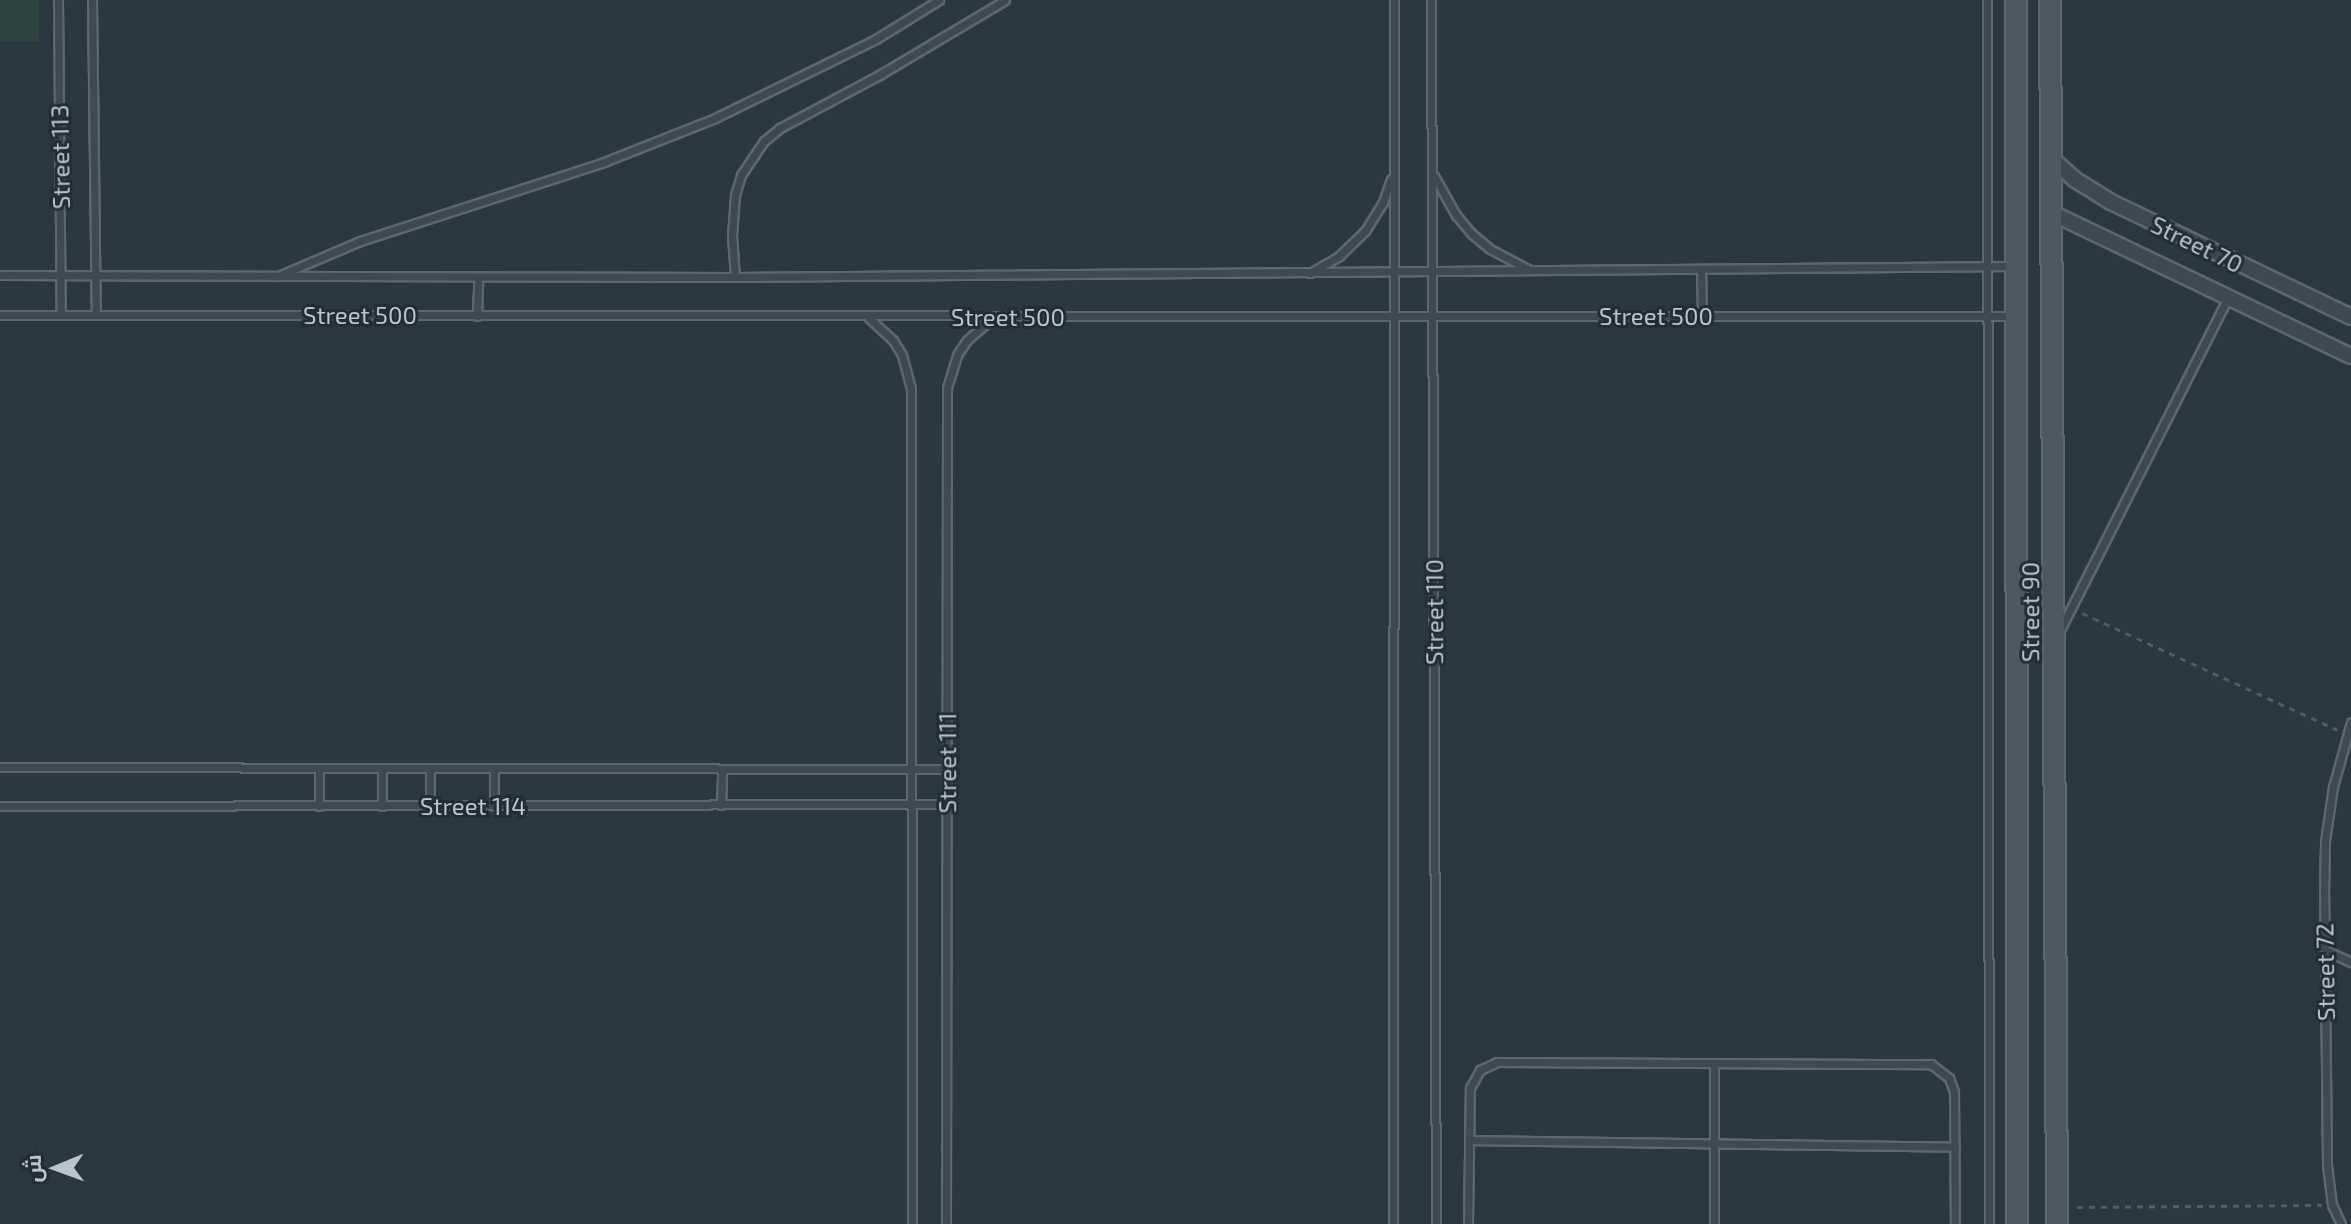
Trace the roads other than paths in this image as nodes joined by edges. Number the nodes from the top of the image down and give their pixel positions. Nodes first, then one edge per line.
1 (58, 0) edge
2 (92, 0) edge
3 (939, 0) edge
4 (1005, 0) edge
5 (1394, 0) edge
6 (1431, 0) edge
7 (1987, 0) edge
8 (2016, 0) edge
9 (2050, 0) edge
10 (2051, 158) junction
11 (1394, 170) junction
12 (1433, 173) junction
13 (2052, 213) junction
14 (1988, 266) junction
15 (2016, 266) junction
16 (1701, 269) junction
17 (1533, 271) junction
18 (1308, 273) junction
19 (1394, 273) junction
20 (1434, 273) junction
21 (0, 275) edge
22 (61, 275) junction
23 (96, 276) junction
24 (276, 277) junction
25 (735, 277) junction
26 (478, 278) junction
27 (2228, 298) junction
28 (96, 314) junction
29 (0, 315) edge
30 (61, 315) junction
31 (1988, 315) junction
32 (477, 316) junction
33 (1702, 316) junction
34 (2017, 316) junction
35 (867, 317) junction
36 (1394, 317) junction
37 (1434, 317) junction
38 (2351, 317) edge
39 (993, 318) junction
40 (2351, 356) edge
41 (2056, 639) junction
42 (2351, 722) edge
43 (0, 767) edge
44 (319, 768) junction
45 (382, 768) junction
46 (430, 768) junction
47 (494, 768) junction
48 (722, 769) junction
49 (911, 769) junction
50 (946, 769) junction
51 (911, 804) junction
52 (947, 804) junction
53 (721, 805) junction
54 (0, 806) edge
55 (319, 806) junction
56 (382, 806) junction
57 (430, 806) junction
58 (494, 806) junction
59 (2325, 950) junction
60 (2351, 962) edge
61 (1714, 1063) junction
62 (1469, 1140) junction
63 (1713, 1144) junction
64 (1955, 1147) junction
65 (2057, 1216) edge
66 (912, 1224) edge
67 (946, 1224) edge
68 (1393, 1224) edge
69 (1436, 1224) edge
70 (1468, 1224) edge
71 (1714, 1224) edge
72 (1955, 1224) edge
73 (1989, 1224) edge
74 (2017, 1224) edge
75 (2341, 1224) edge

1 - 22 lane, Street 113
2 - 23 lane, Street 113
3 - 24 lane
4 - 25 lane
5 - 11 lane, Street 110
6 - 12 lane, Street 110
7 - 14 lane
8 - 15 street, Street 90
9 - 10 street, Street 90
10 - 13 street, Street 90
10 - 38 street, Street 70
11 - 18 lane
11 - 19 lane, Street 110
12 - 17 lane
12 - 20 lane, Street 110
13 - 27 street, Street 70
13 - 41 street, Street 90
14 - 15 lane, Street 500
14 - 16 lane, Street 500
14 - 31 lane
15 - 34 street, Street 90
16 - 17 lane, Street 500
16 - 33 lane
17 - 20 lane, Street 500
18 - 19 lane, Street 500
18 - 25 lane, Street 500
19 - 20 lane, Street 500
19 - 36 lane, Street 110
20 - 37 lane, Street 110
21 - 22 lane, Street 500
22 - 23 lane, Street 500
22 - 30 lane, Street 113
23 - 24 lane, Street 500
23 - 28 lane, Street 113
24 - 26 lane, Street 500
25 - 26 lane, Street 500
26 - 32 lane
27 - 40 street, Street 70
27 - 41 lane
28 - 30 lane, Street 500
28 - 32 lane, Street 500
29 - 30 lane, Street 500
31 - 33 lane, Street 500
31 - 34 lane, Street 500
31 - 73 lane
32 - 35 lane, Street 500
33 - 37 lane, Street 500
34 - 74 street, Street 90
35 - 39 lane, Street 500
35 - 49 lane, Street 111
36 - 37 lane, Street 500
36 - 39 lane, Street 500
36 - 68 lane, Street 110
37 - 69 lane, Street 110
39 - 50 lane, Street 111
41 - 65 street, Street 90
42 - 59 lane, Street 72
43 - 44 lane, Street 114
44 - 45 lane, Street 114
44 - 55 lane
45 - 46 lane, Street 114
45 - 56 lane
46 - 47 lane, Street 114
46 - 57 lane
47 - 48 lane, Street 114
47 - 58 lane
48 - 49 lane, Street 114
48 - 53 lane
49 - 50 lane, Street 114
49 - 51 lane, Street 111
50 - 52 lane, Street 111
51 - 52 lane, Street 114
51 - 53 lane, Street 114
51 - 66 lane, Street 111
52 - 67 lane, Street 111
53 - 58 lane, Street 114
54 - 55 lane, Street 114
55 - 56 lane, Street 114
56 - 57 lane, Street 114
57 - 58 lane, Street 114
59 - 60 lane
59 - 75 lane, Street 72
61 - 62 lane
61 - 63 lane
61 - 64 lane
62 - 63 lane
62 - 70 lane
63 - 64 lane
63 - 71 lane
64 - 72 lane

